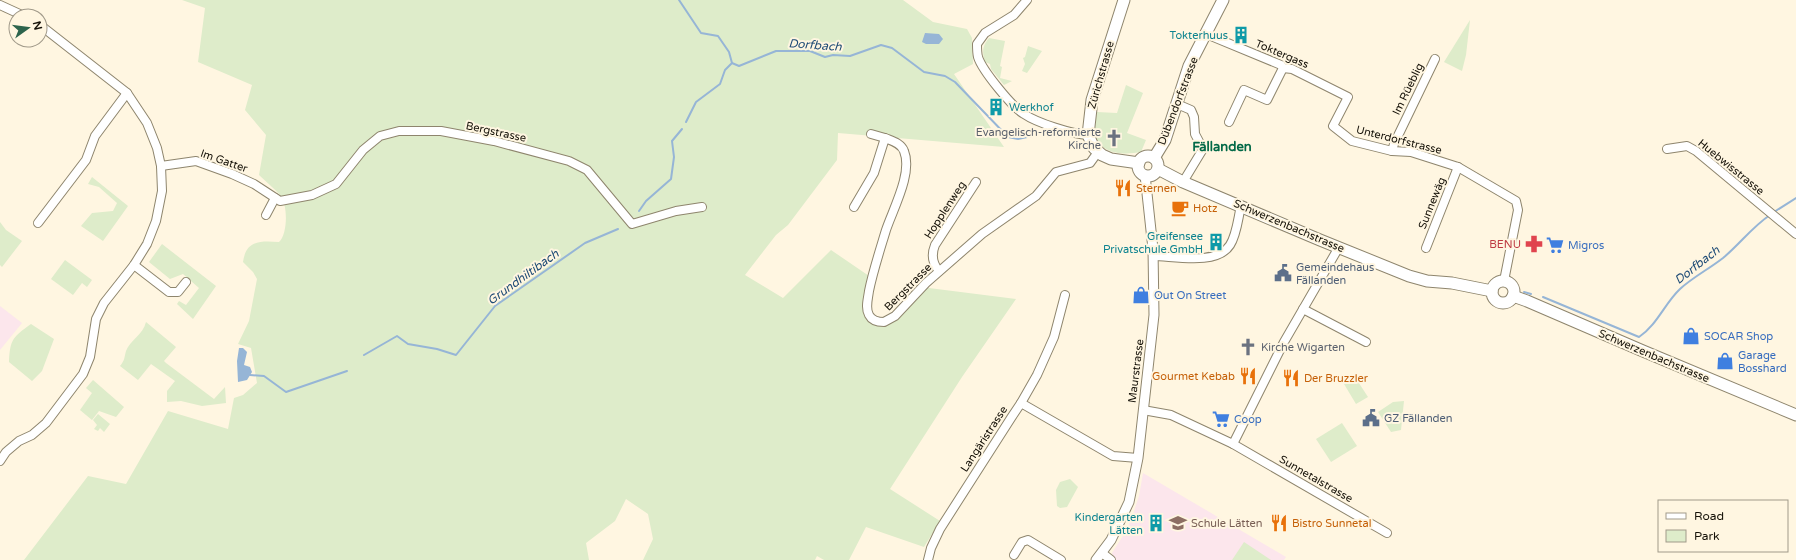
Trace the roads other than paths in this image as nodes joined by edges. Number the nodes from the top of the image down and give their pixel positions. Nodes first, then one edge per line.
1 (1027, 0) edge
2 (1124, 0) edge
3 (1223, 0) edge
4 (48, 31) edge
5 (1206, 34) junction
6 (1435, 59) dead end
7 (1283, 68) junction
8 (127, 93) junction
9 (1177, 104) junction
10 (1229, 122) dead end
11 (1333, 126) joint
12 (871, 134) dead end
13 (1088, 135) junction
14 (885, 138) junction
15 (1667, 149) dead end
16 (1392, 150) junction
17 (1098, 152) junction
18 (1154, 158) junction
19 (1139, 163) junction
20 (161, 166) junction
21 (1458, 167) junction
22 (1158, 169) junction
23 (1145, 175) junction
24 (976, 182) dead end
25 (1183, 182) junction
26 (278, 200) junction
27 (1241, 206) junction
28 (702, 207) dead end
29 (854, 207) dead end
30 (266, 215) dead end
31 (38, 223) dead end
32 (1796, 234) edge
33 (1339, 247) junction
34 (1426, 248) dead end
35 (1153, 256) junction
36 (134, 265) junction
37 (939, 271) junction
38 (186, 282) dead end
39 (1504, 282) junction
40 (1492, 291) junction
41 (1065, 295) dead end
42 (1513, 296) junction
43 (1303, 309) junction
44 (1366, 342) dead end
45 (1022, 403) junction
46 (1143, 410) junction
47 (1796, 415) edge
48 (1233, 444) junction
49 (1138, 458) junction
50 (0, 461) edge
51 (1387, 533) dead end
52 (1014, 555) dead end
53 (1099, 557) edge
54 (928, 560) edge
55 (1061, 560) edge
56 (1111, 560) edge

1 - 13 street
2 - 13 main road, Zürichstrasse
3 - 5 main road, Dübendorfstrasse
4 - 8 street
5 - 7 street, Toktergass
5 - 9 main road, Dübendorfstrasse
6 - 16 street, Im Rüeblig
7 - 10 street
7 - 11 street, Toktergass
8 - 20 street
8 - 31 street
9 - 18 main road, Dübendorfstrasse
9 - 25 street
11 - 16 street, Unterdorfstrasse
12 - 14 street
13 - 17 main road
14 - 29 street
14 - 37 street, Bergstrasse
15 - 32 street, Huebwisstrasse
16 - 21 street, Unterdorfstrasse
17 - 19 main road
17 - 37 street, Bergstrasse
18 - 19 main road
18 - 22 main road
19 - 23 main road
20 - 26 street, Im Gatter
20 - 36 street
21 - 34 street, Sunnewäg
21 - 39 street, Unterdorfstrasse
22 - 23 main road
22 - 25 main road, Schwerzenbachstrasse
23 - 35 street, Maurstrasse
24 - 37 street, Hopplenweg
25 - 27 main road, Schwerzenbachstrasse
26 - 28 street, Bergstrasse
26 - 30 street
27 - 33 main road, Schwerzenbachstrasse
27 - 35 street
33 - 40 main road, Schwerzenbachstrasse
33 - 43 street
35 - 46 street, Maurstrasse
36 - 38 street
36 - 50 street
39 - 40 main road
39 - 42 main road
40 - 42 main road
41 - 45 street
42 - 47 main road, Schwerzenbachstrasse
43 - 44 street
43 - 48 street
45 - 49 street, Langäristrasse
45 - 54 street, Langäristrasse
46 - 48 street, Sunnetalstrasse
46 - 49 street, Maurstrasse
48 - 51 street, Sunnetalstrasse
49 - 53 street, Maurstrasse
52 - 55 street
53 - 56 street

